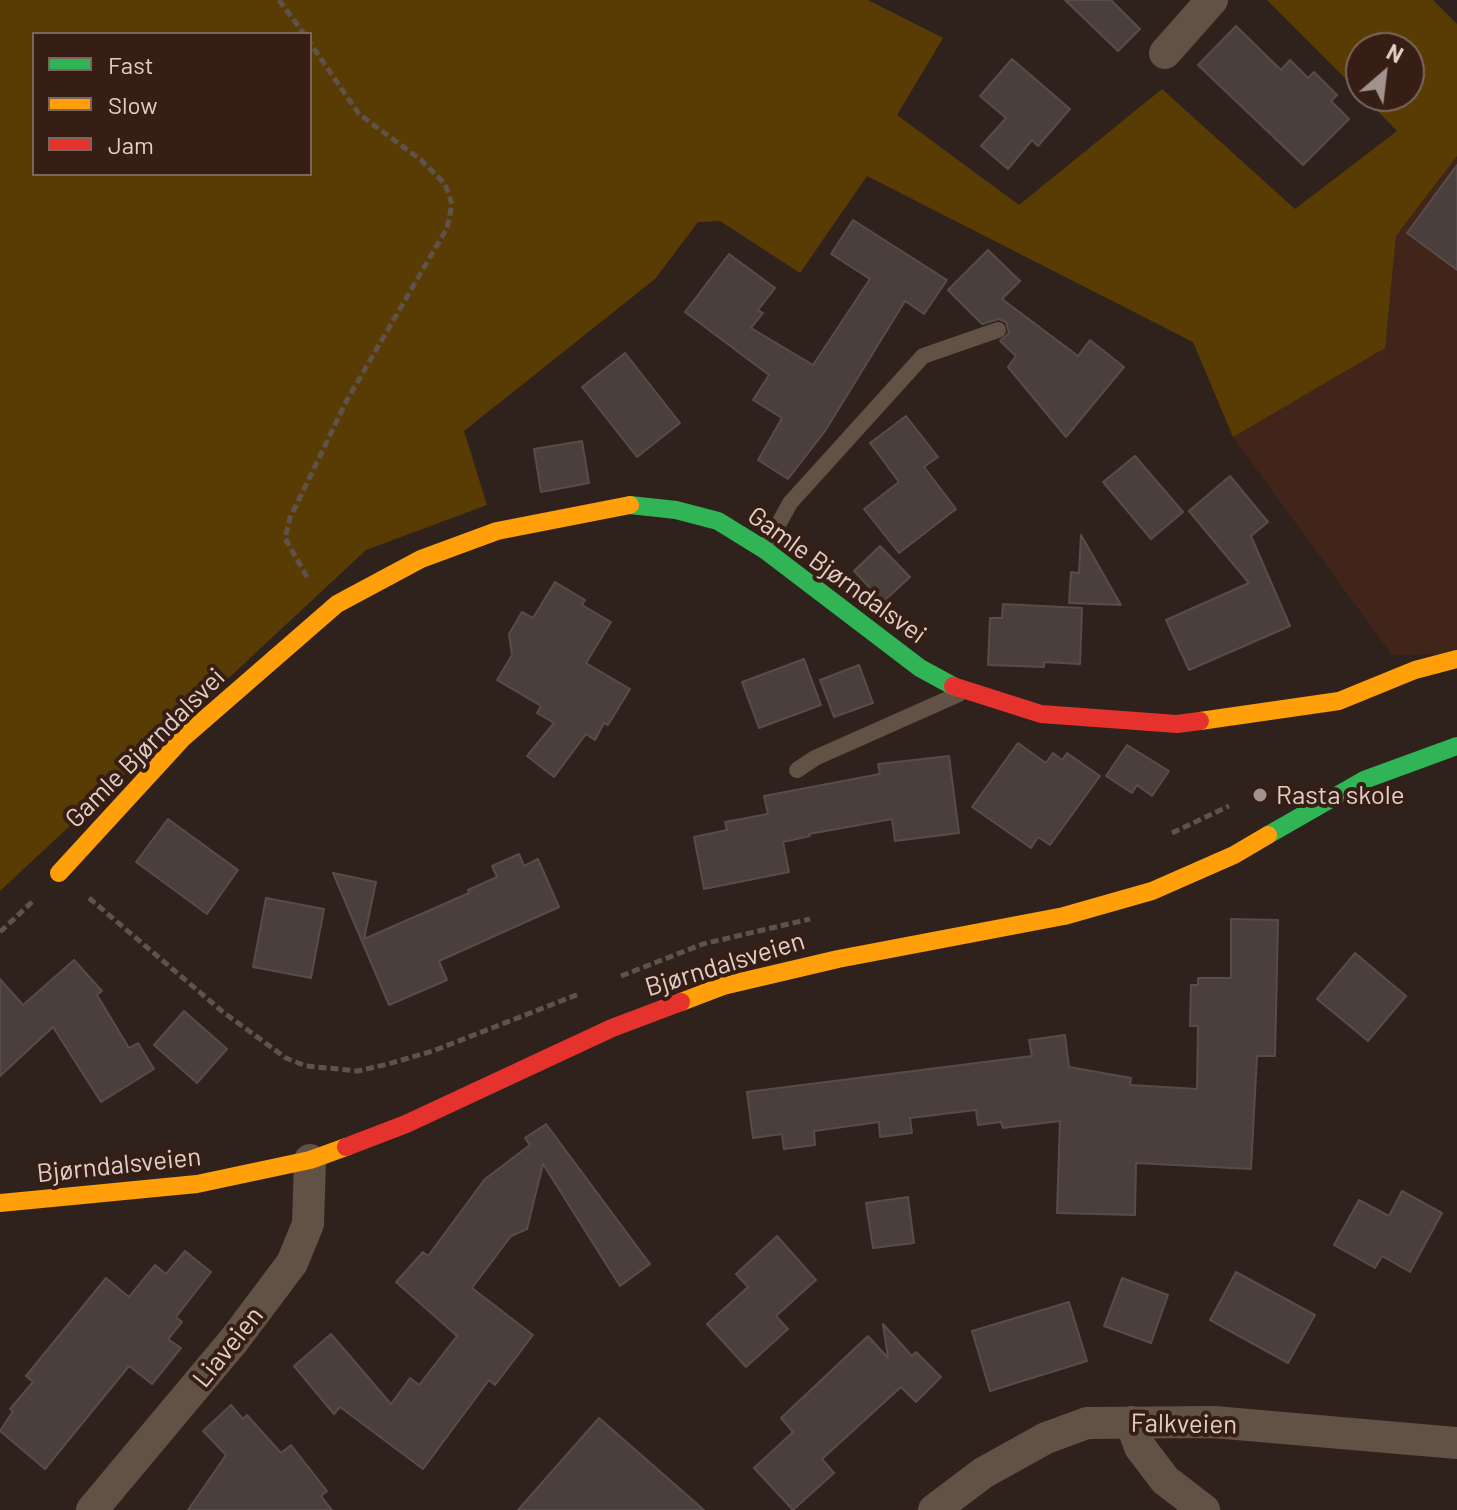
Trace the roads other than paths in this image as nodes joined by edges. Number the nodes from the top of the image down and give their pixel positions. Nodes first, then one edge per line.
1 (1212, 0) edge
2 (1165, 53) dead end
3 (998, 330) dead end
4 (765, 550) junction
5 (1457, 659) edge
6 (964, 692) junction
7 (1457, 746) edge
8 (797, 770) dead end
9 (59, 873) road end
10 (310, 1160) junction
11 (0, 1203) edge
12 (1131, 1422) junction
13 (1457, 1443) edge
14 (92, 1510) edge
15 (934, 1510) edge
16 (1204, 1510) edge

1 - 2 street
3 - 4 lane
4 - 6 street, Gamle Bjørndalsvei
4 - 9 street, Gamle Bjørndalsvei
5 - 6 street, Gamle Bjørndalsvei
6 - 8 lane
7 - 10 street, Bjørndalsveien
10 - 11 street, Bjørndalsveien
10 - 14 street, Liaveien
12 - 13 street, Falkveien
12 - 15 street, Falkveien
12 - 16 street

